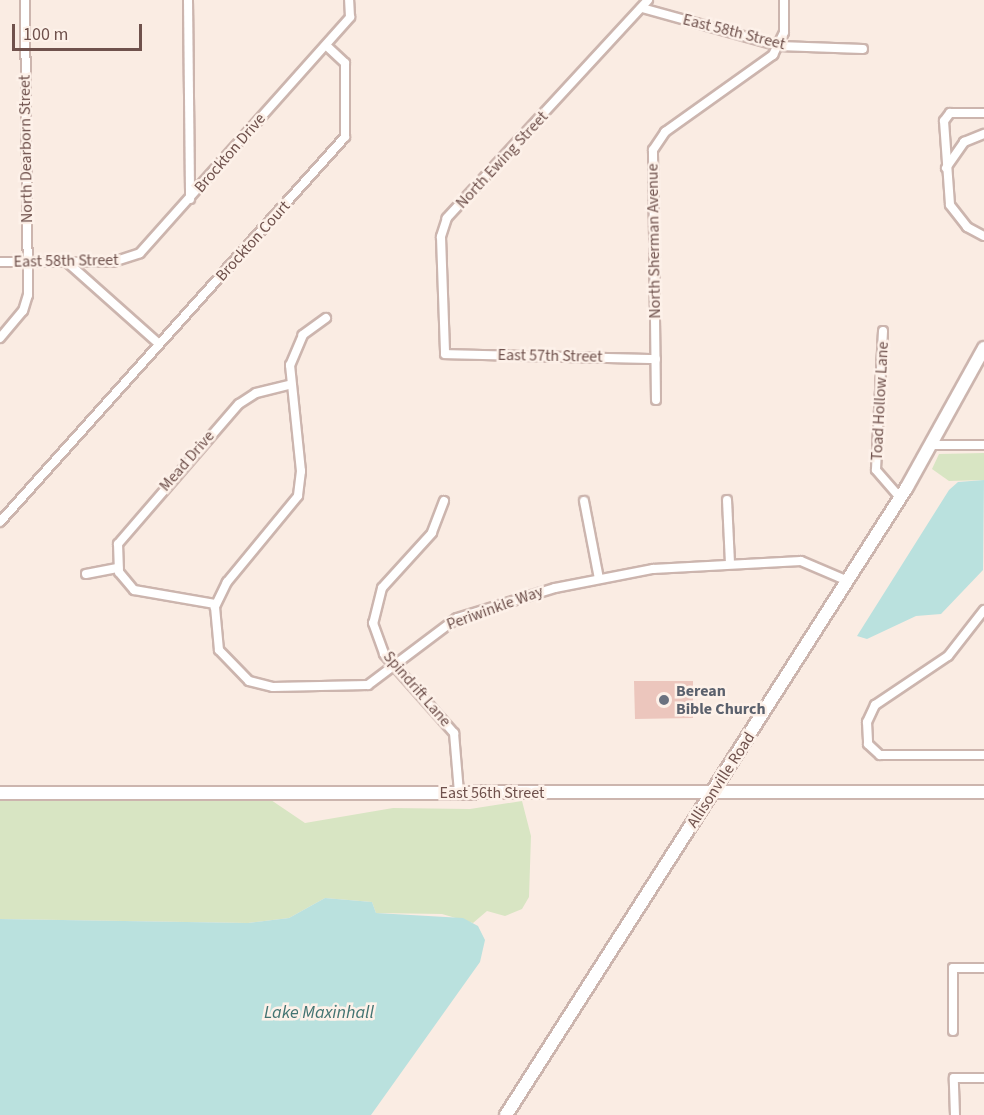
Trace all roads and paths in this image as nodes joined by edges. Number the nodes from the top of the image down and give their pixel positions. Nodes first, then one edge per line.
1 (25, 0) edge
2 (188, 0) edge
3 (350, 0) edge
4 (648, 0) edge
5 (784, 0) edge
6 (642, 8) junction
7 (326, 45) junction
8 (779, 46) junction
9 (863, 49) dead end
10 (984, 113) edge
11 (984, 134) edge
12 (945, 174) junction
13 (190, 199) junction
14 (984, 236) edge
15 (131, 257) joint
16 (0, 262) edge
17 (27, 262) junction
18 (67, 262) junction
19 (326, 318) dead end
20 (883, 331) dead end
21 (0, 338) edge
22 (159, 344) junction
23 (984, 348) edge
24 (445, 354) joint
25 (656, 359) junction
26 (290, 385) junction
27 (656, 400) dead end
28 (933, 445) junction
29 (984, 445) edge
30 (900, 498) junction
31 (727, 500) dead end
32 (444, 501) dead end
33 (584, 501) dead end
34 (0, 522) edge
35 (730, 564) junction
36 (118, 568) junction
37 (86, 574) dead end
38 (599, 579) junction
39 (848, 581) junction
40 (215, 604) junction
41 (984, 609) edge
42 (396, 668) junction
43 (984, 755) edge
44 (984, 792) edge
45 (0, 793) edge
46 (459, 793) junction
47 (712, 794) junction
48 (984, 968) edge
49 (953, 1031) dead end
50 (984, 1078) edge
51 (506, 1115) edge
52 (955, 1115) edge

1 - 17 street, North Dearborn Street
2 - 13 street
3 - 7 street, Brockton Drive
4 - 6 street, North Ewing Street
5 - 8 street
6 - 8 street, East 58th Street
6 - 24 street, North Ewing Street
7 - 13 street, Brockton Drive
7 - 22 street, Brockton Court
8 - 9 street, East 58th Street
8 - 25 street, North Sherman Avenue
10 - 12 street
11 - 12 street
12 - 14 street
13 - 15 street, Brockton Drive
15 - 18 street, East 58th Street
16 - 17 street, East 58th Street
17 - 18 street, East 58th Street
17 - 21 street
18 - 22 street
19 - 26 street
20 - 30 street, Toad Hollow Lane
22 - 34 street, Brockton Court
23 - 28 street, Allisonville Road
24 - 25 street, East 57th Street
25 - 27 street, North Sherman Avenue
26 - 36 street, Mead Drive
26 - 40 street
28 - 29 street
28 - 30 street, Allisonville Road
30 - 39 street, Allisonville Road
31 - 35 street
32 - 42 street, Spindrift Lane
33 - 38 street
35 - 38 street, Periwinkle Way
35 - 39 street, Periwinkle Way
36 - 37 street
36 - 40 street
38 - 42 street, Periwinkle Way
39 - 47 street, Allisonville Road
40 - 42 street, Periwinkle Way
41 - 43 street
42 - 46 street, Spindrift Lane
44 - 47 street, East 56th Street
45 - 46 street, East 56th Street
46 - 47 street, East 56th Street
47 - 51 street, Allisonville Road
48 - 49 street
50 - 52 street

